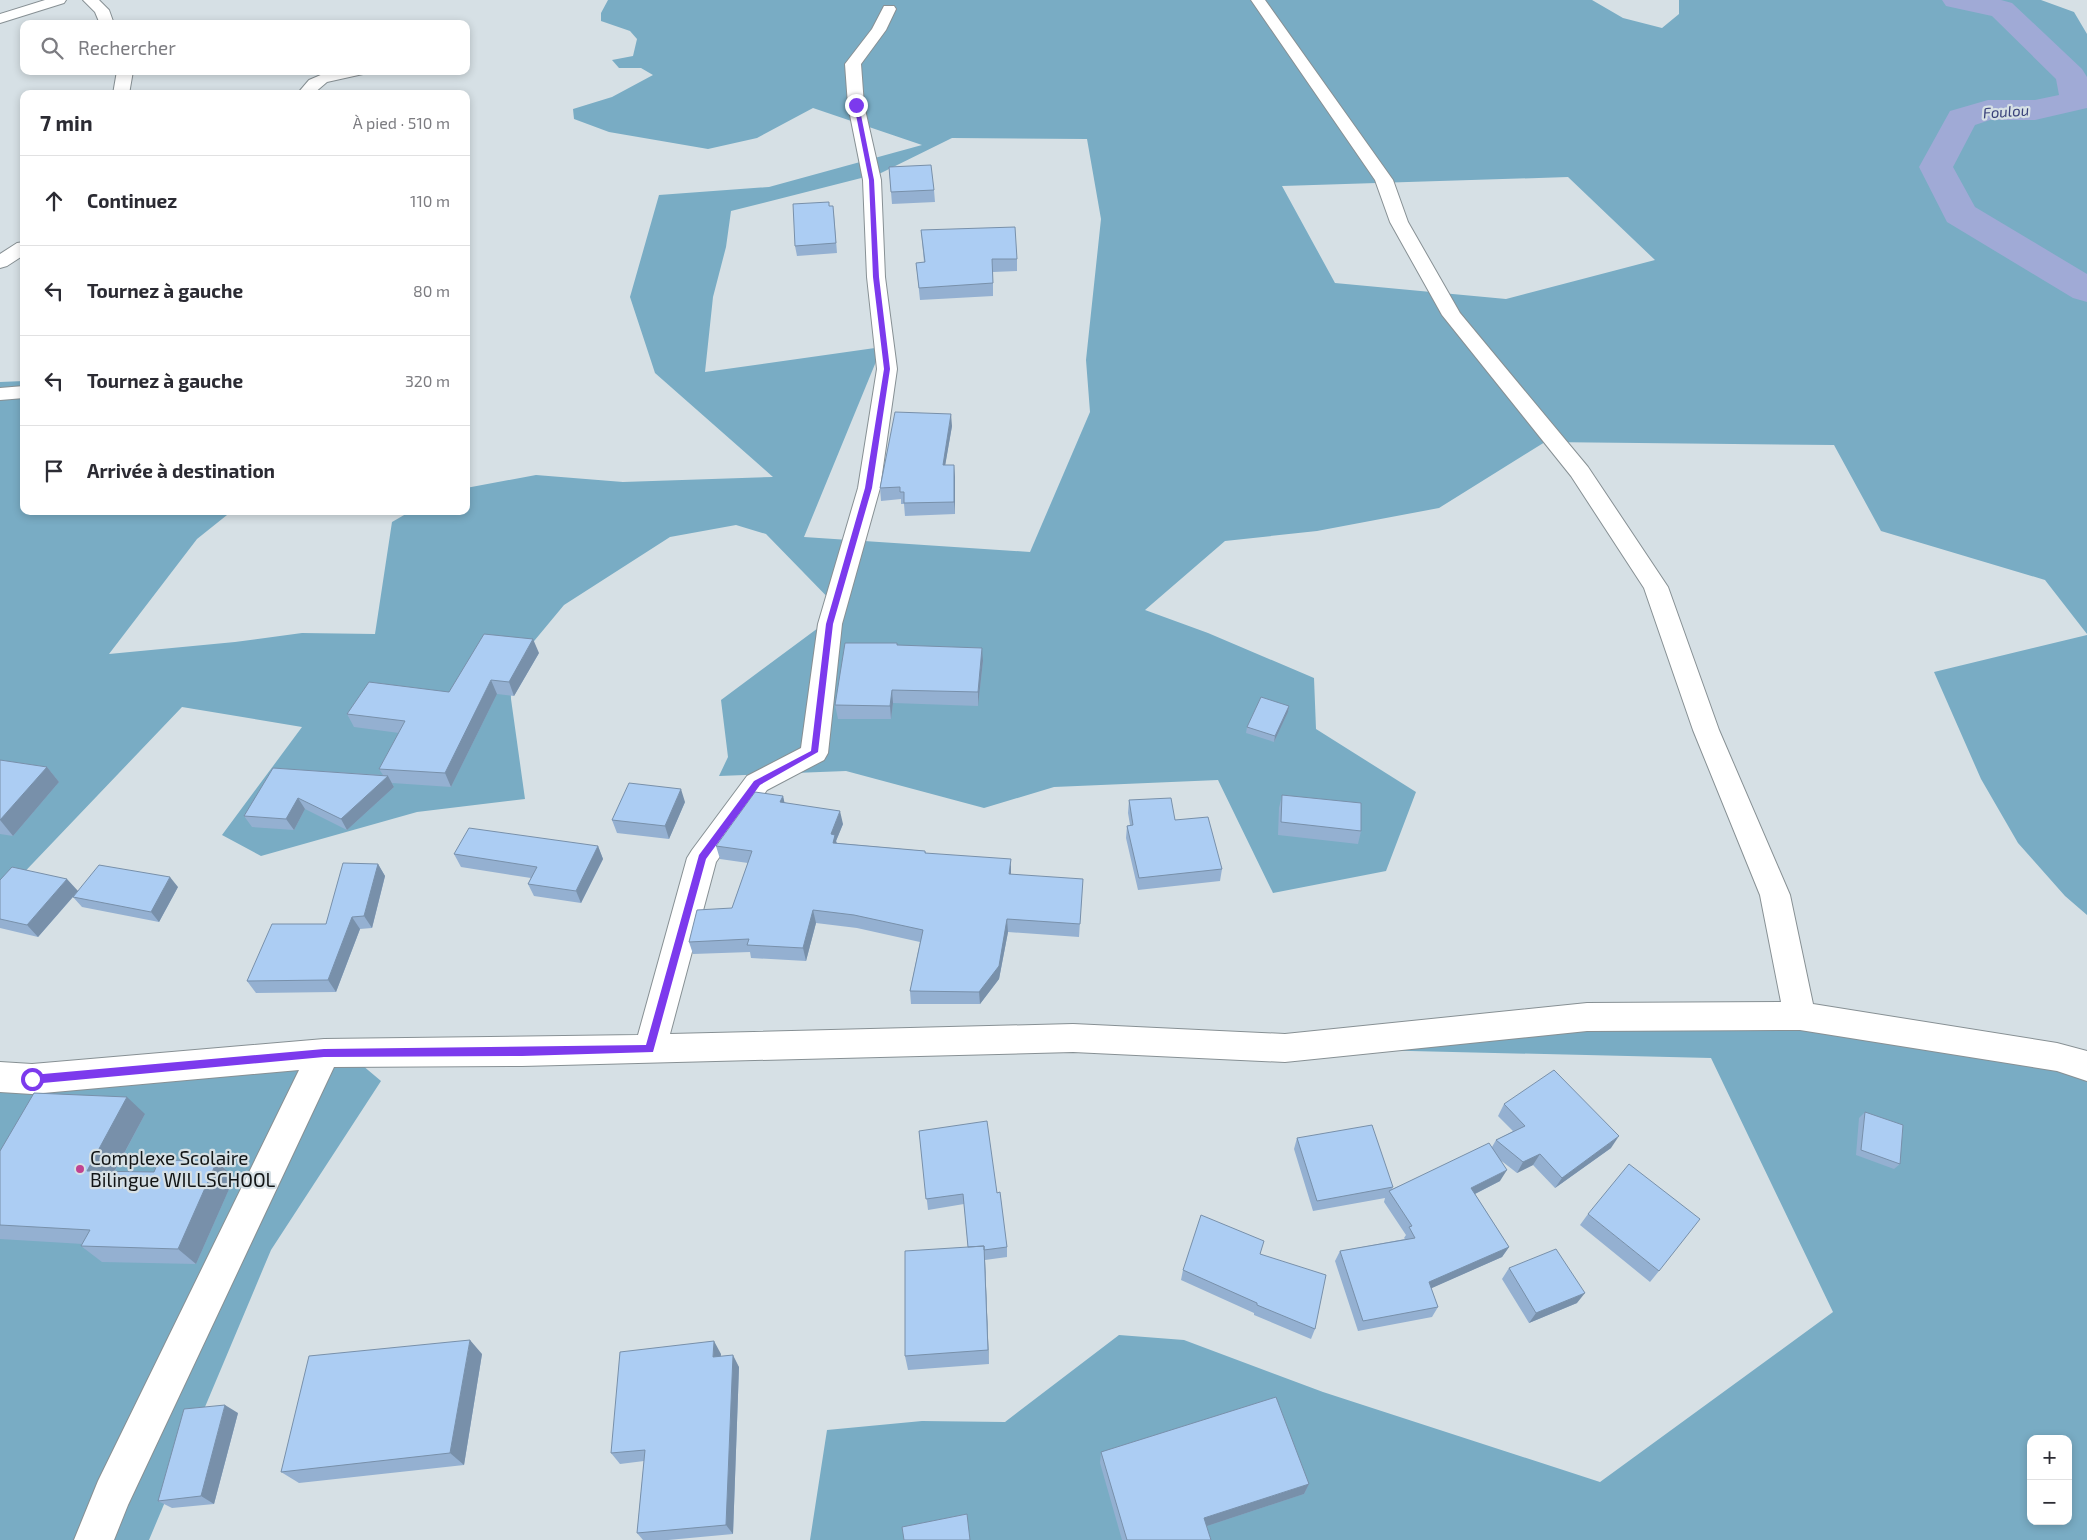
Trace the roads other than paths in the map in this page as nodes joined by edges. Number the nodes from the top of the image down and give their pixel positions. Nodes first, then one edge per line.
1 (59, 0) edge
2 (90, 0) edge
3 (1258, 0) edge
4 (889, 9) dead end
5 (0, 18) edge
6 (106, 20) edge
7 (124, 75) edge
8 (335, 75) edge
9 (121, 90) edge
10 (308, 90) edge
11 (12, 254) edge
12 (0, 273) edge
13 (20, 392) edge
14 (0, 394) edge
15 (1800, 1016) junction
16 (650, 1049) junction
17 (324, 1053) junction
18 (2087, 1066) edge
19 (0, 1077) edge
20 (94, 1540) edge

1 - 5 street
2 - 6 street
3 - 15 street
4 - 16 street
7 - 9 street
8 - 10 street
11 - 12 street
13 - 14 street
15 - 16 street
15 - 18 street
16 - 17 street
17 - 19 street
17 - 20 street

